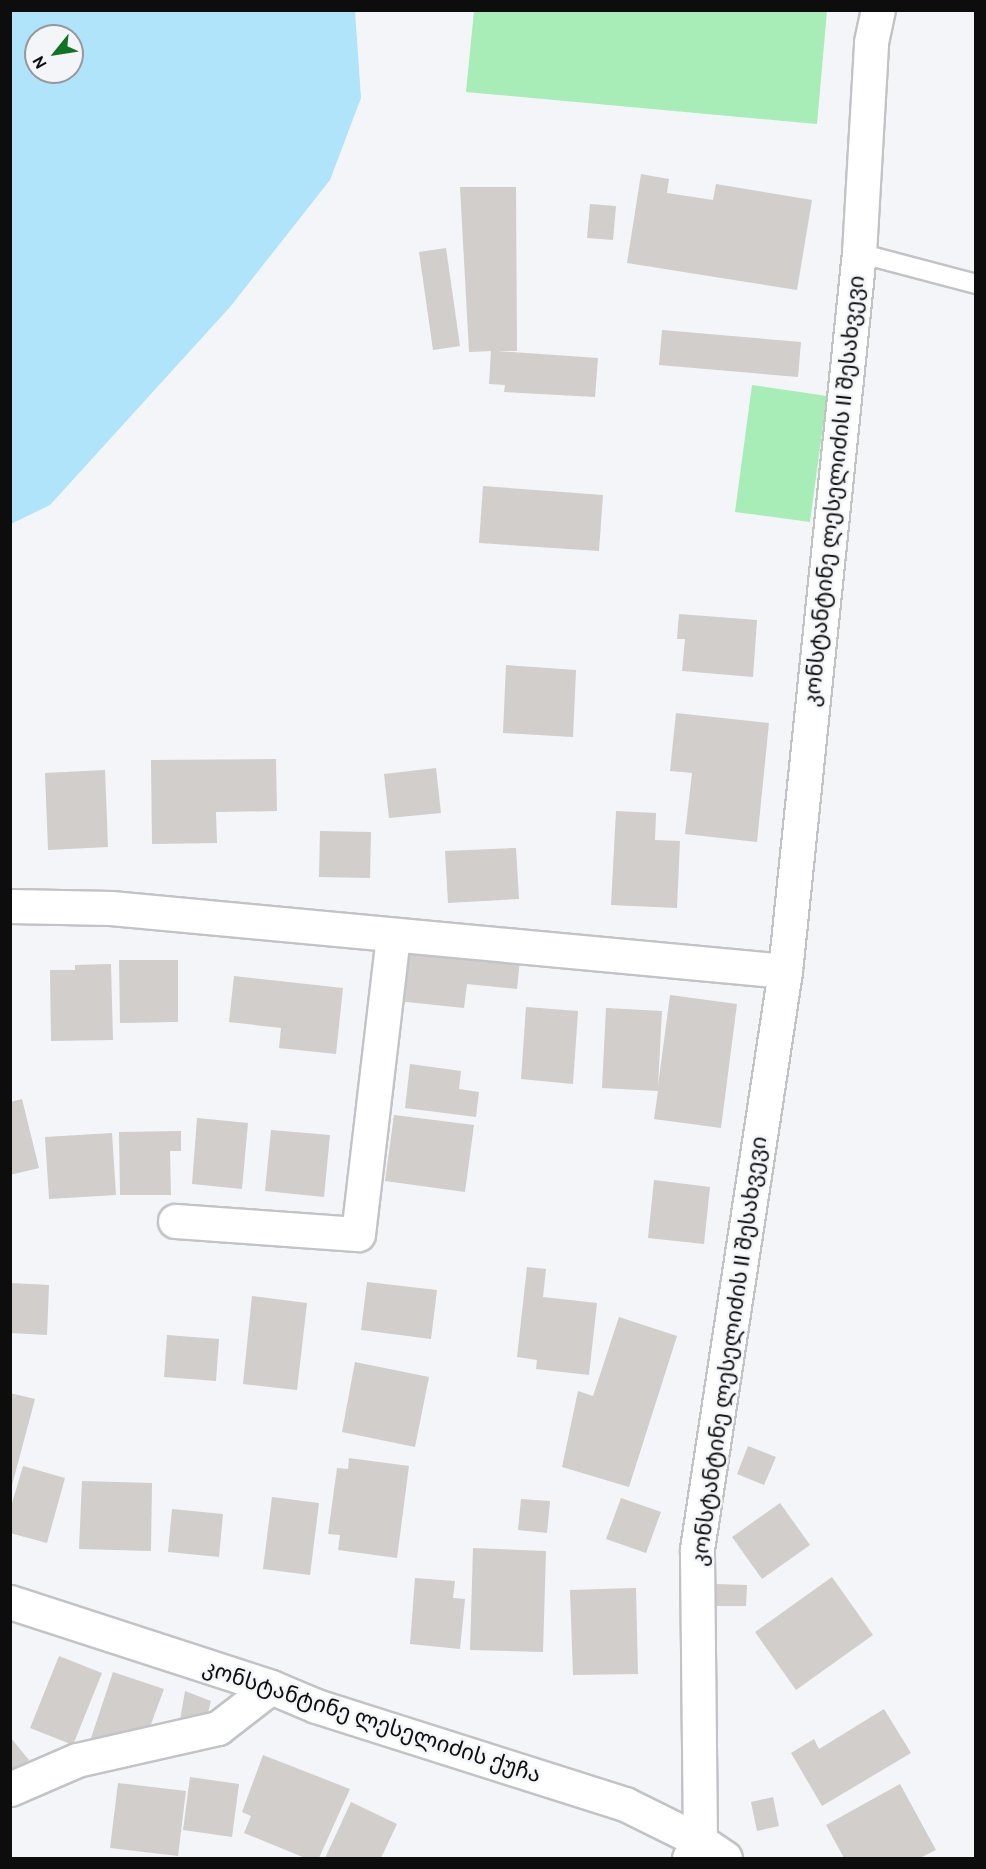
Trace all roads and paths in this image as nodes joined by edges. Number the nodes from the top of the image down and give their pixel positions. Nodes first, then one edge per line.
1 (878, 10) edge
2 (859, 253) junction
3 (975, 284) edge
4 (11, 906) edge
5 (10, 917) edge
6 (393, 934) junction
7 (784, 971) junction
8 (175, 1221) dead end
9 (10, 1602) edge
10 (271, 1687) junction
11 (10, 1789) edge
12 (705, 1853) edge

1 - 2 street, კონსტანტინე ლესელიძის II შესახვევი
2 - 3 lane
2 - 7 street, კონსტანტინე ლესელიძის II შესახვევი
4 - 5 lane
4 - 6 street
6 - 7 street
6 - 8 street
7 - 12 street, კონსტანტინე ლესელიძის II შესახვევი
9 - 10 street, კონსტანტინე ლესელიძის ქუჩა
10 - 11 street
10 - 12 street, კონსტანტინე ლესელიძის ქუჩა

